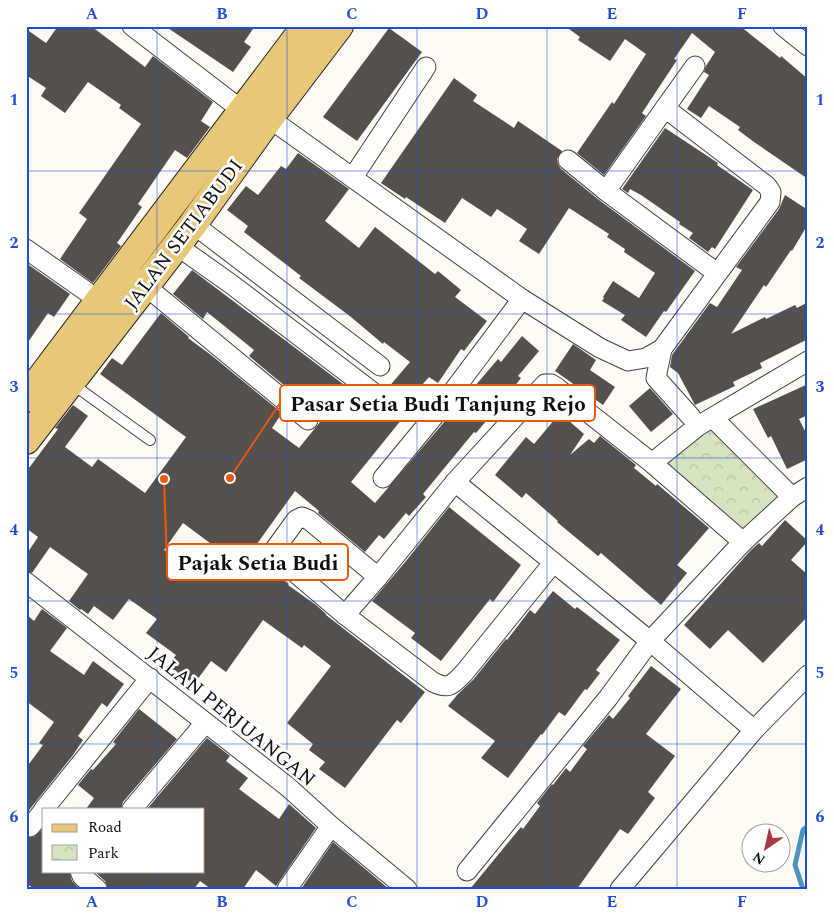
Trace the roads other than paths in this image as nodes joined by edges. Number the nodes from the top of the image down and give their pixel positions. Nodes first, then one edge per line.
1 (132, 26) edge
2 (306, 26) edge
3 (339, 26) edge
4 (783, 26) edge
5 (808, 46) edge
6 (695, 66) dead end
7 (426, 68) dead end
8 (665, 108) junction
9 (243, 111) junction
10 (270, 118) junction
11 (568, 160) dead end
12 (353, 178) junction
13 (606, 191) junction
14 (193, 224) junction
15 (176, 246) junction
16 (26, 249) edge
17 (124, 269) junction
18 (717, 273) junction
19 (145, 286) junction
20 (522, 299) junction
21 (100, 301) junction
22 (662, 349) junction
23 (628, 361) junction
24 (808, 361) edge
25 (380, 366) dead end
26 (656, 378) junction
27 (70, 382) junction
28 (26, 398) edge
29 (391, 406) dead end
30 (690, 417) dead end
31 (713, 418) junction
32 (308, 420) dead end
33 (26, 440) edge
34 (150, 440) dead end
35 (652, 463) junction
36 (383, 478) dead end
37 (455, 482) junction
38 (800, 492) edge
39 (743, 542) junction
40 (553, 563) junction
41 (378, 577) junction
42 (26, 582) edge
43 (345, 615) junction
44 (650, 641) junction
45 (808, 675) edge
46 (150, 678) junction
47 (205, 723) junction
48 (754, 730) junction
49 (45, 808) edge
50 (133, 808) edge
51 (42, 812) edge
52 (331, 826) junction
53 (30, 827) dead end
54 (467, 871) dead end
55 (80, 872) edge
56 (406, 888) edge
57 (97, 889) edge
58 (287, 889) edge
59 (620, 889) edge

1 - 9 street
2 - 9 main road, JALAN SETIABUDI
3 - 10 main road, JALAN SETIABUDI
4 - 5 street
6 - 8 street
7 - 12 street
8 - 13 street
8 - 18 street
9 - 17 main road, JALAN SETIABUDI
10 - 12 street
10 - 14 main road, JALAN SETIABUDI
11 - 13 street
12 - 20 street
13 - 18 street
14 - 15 main road, JALAN SETIABUDI
14 - 25 street
15 - 19 main road, JALAN SETIABUDI
15 - 29 street
16 - 21 street
17 - 19 street
17 - 21 main road, JALAN SETIABUDI
18 - 22 street
19 - 27 main road, JALAN SETIABUDI
19 - 32 street
20 - 23 street
20 - 36 street
21 - 28 main road, JALAN SETIABUDI
22 - 23 street
22 - 26 street
23 - 26 street
24 - 31 street
26 - 30 street
27 - 33 main road, JALAN SETIABUDI
27 - 34 lane
31 - 35 street
31 - 38 street
35 - 37 street
35 - 39 street
37 - 40 street
37 - 41 street
38 - 39 street
39 - 44 street
40 - 43 street
40 - 44 street
41 - 43 street
41 - 43 street
42 - 46 street, JALAN PERJUANGAN
44 - 48 street
44 - 54 street
45 - 48 street
46 - 47 street, JALAN PERJUANGAN
46 - 49 street
47 - 50 street
47 - 52 street, JALAN PERJUANGAN
48 - 59 street
51 - 53 street
52 - 56 street, JALAN PERJUANGAN
52 - 58 street
55 - 57 street

